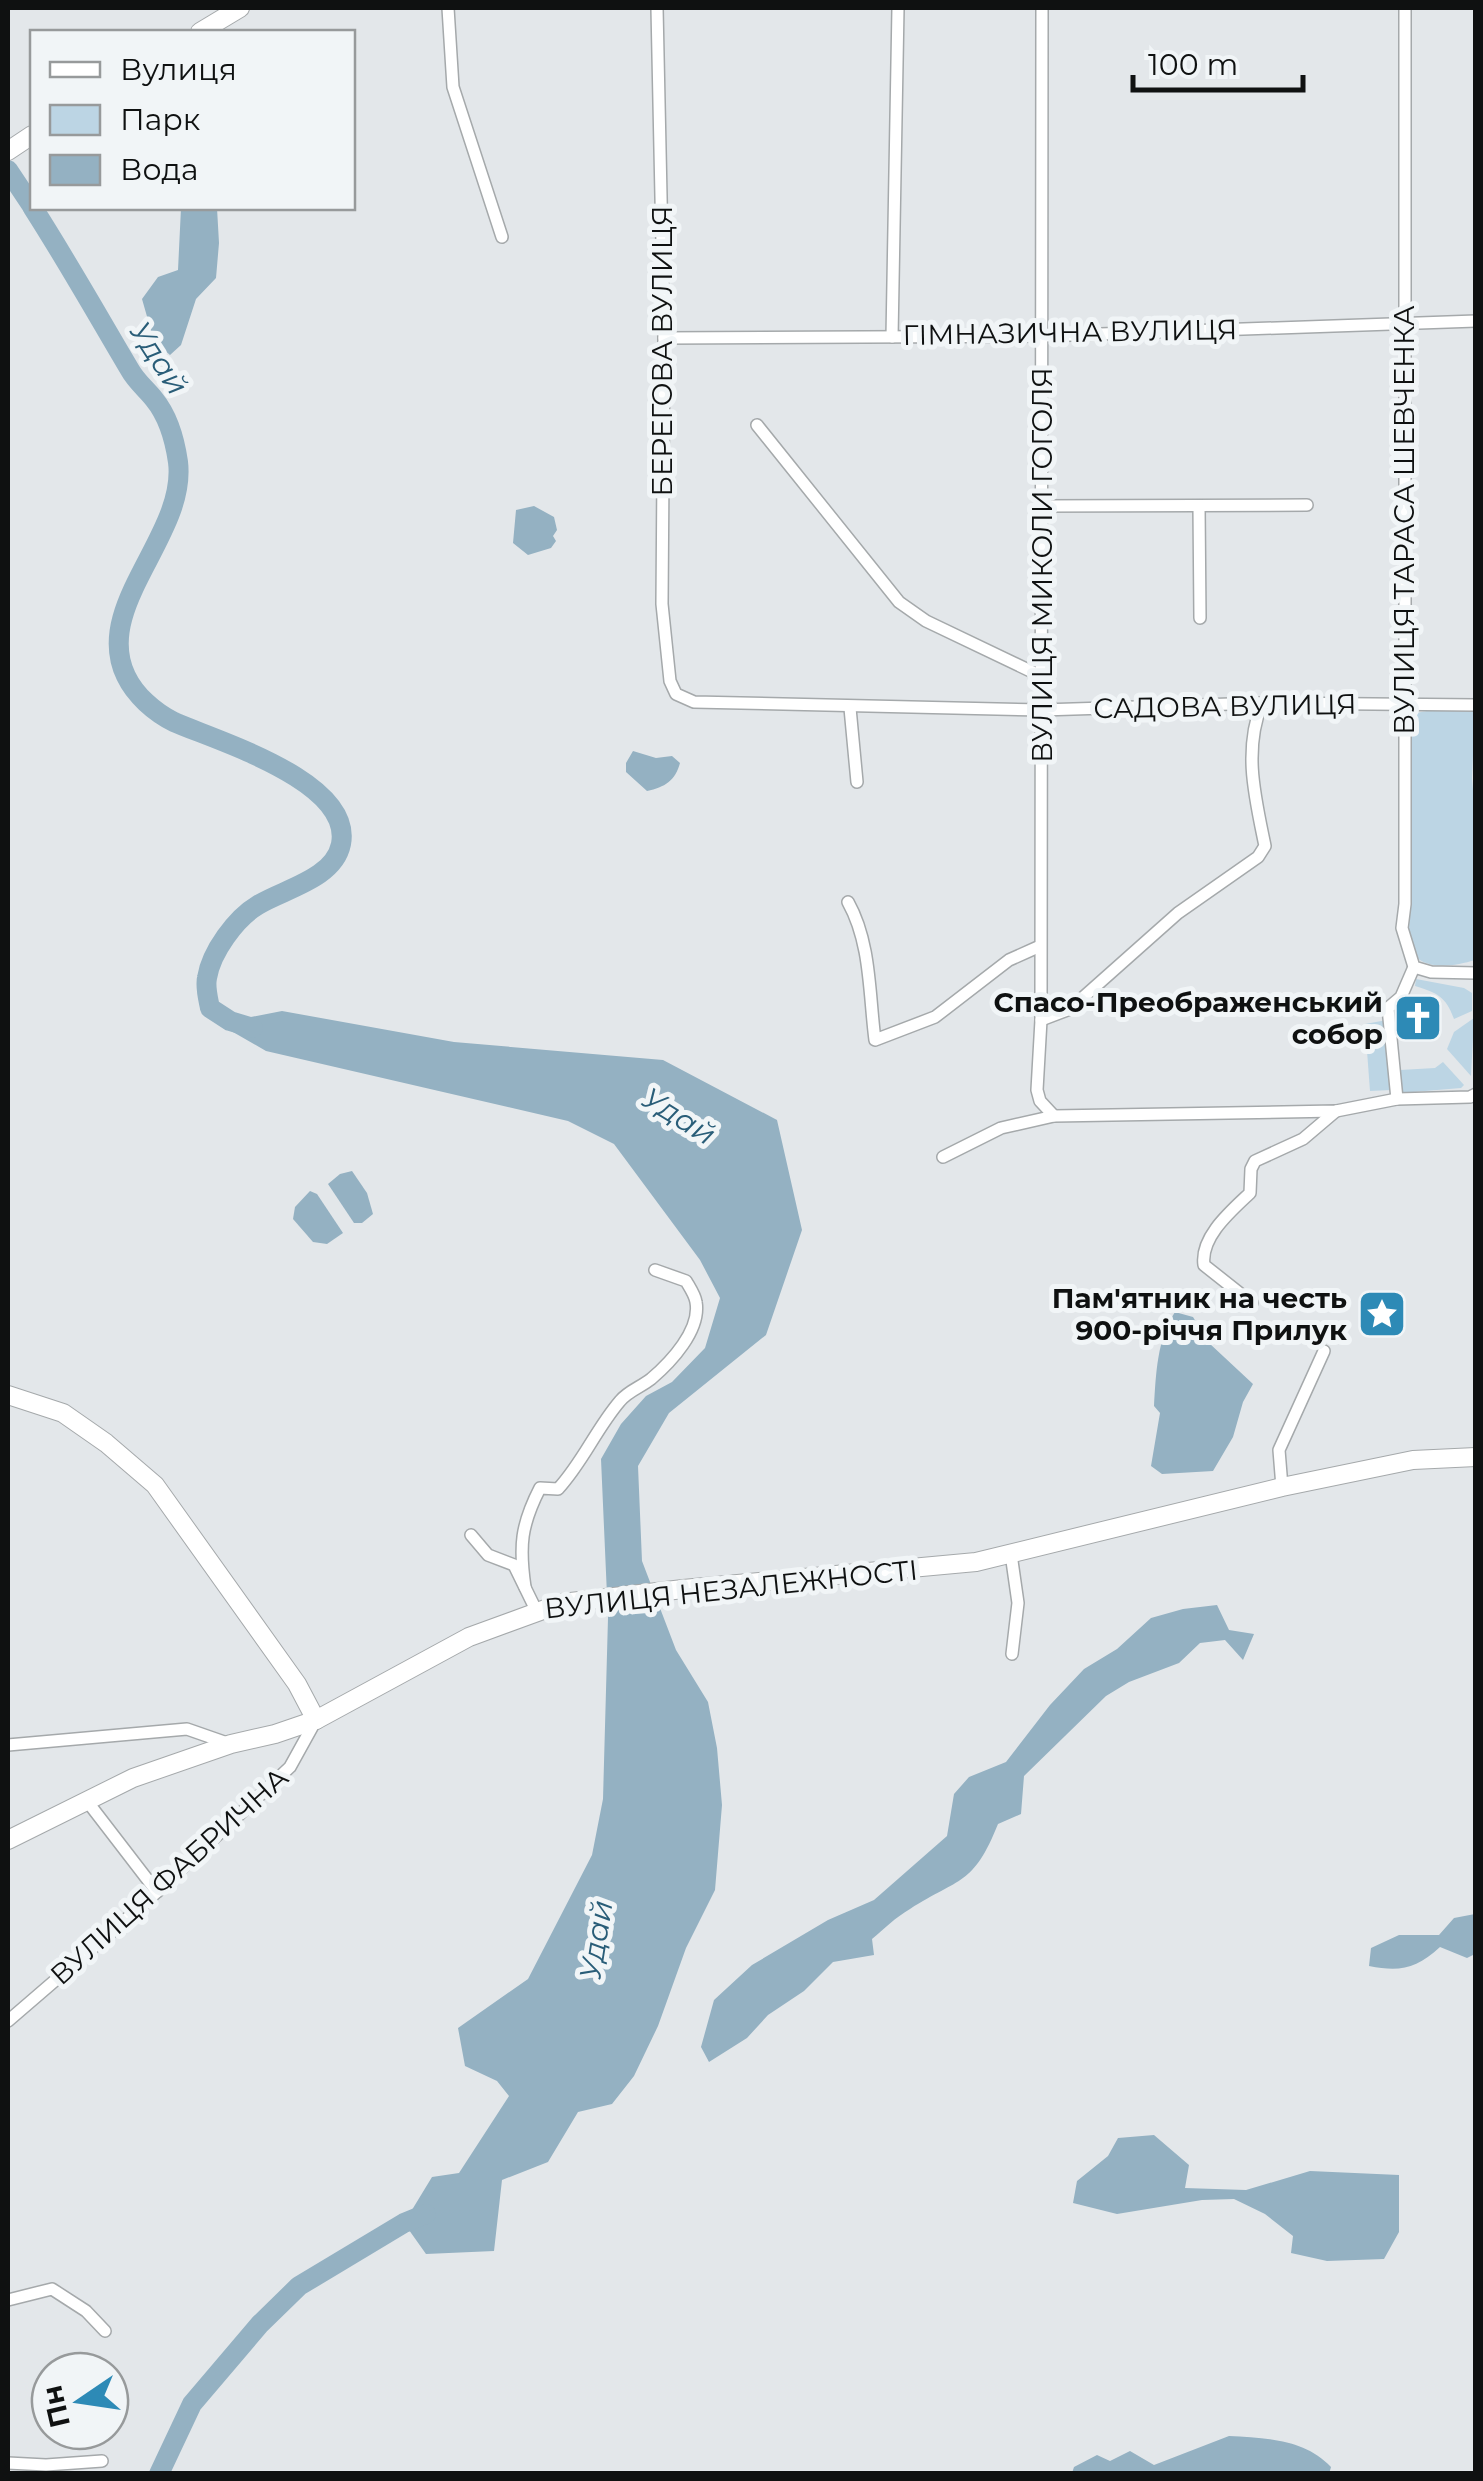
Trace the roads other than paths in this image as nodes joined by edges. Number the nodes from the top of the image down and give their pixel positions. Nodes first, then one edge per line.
1 (240, 8) edge
2 (448, 8) edge
3 (657, 8) edge
4 (898, 8) edge
5 (1042, 8) edge
6 (1405, 8) edge
7 (203, 30) edge
8 (502, 236) dead end
9 (1476, 321) edge
10 (1404, 322) junction
11 (1043, 336) junction
12 (892, 337) junction
13 (664, 338) junction
14 (756, 425) dead end
15 (1307, 505) dead end
16 (1042, 506) junction
17 (1199, 506) junction
18 (1200, 618) dead end
19 (1041, 676) junction
20 (676, 694) joint
21 (1262, 703) junction
22 (1405, 704) junction
23 (1476, 705) edge
24 (850, 708) junction
25 (1042, 710) junction
26 (857, 782) dead end
27 (848, 902) dead end
28 (1038, 948) junction
29 (1414, 968) junction
30 (1476, 973) edge
31 (1041, 1020) junction
32 (1476, 1094) edge
33 (1397, 1099) junction
34 (1336, 1111) junction
35 (1054, 1116) junction
36 (943, 1157) dead end
37 (654, 1270) dead end
38 (1252, 1304) dead end
39 (1324, 1351) dead end
40 (8, 1395) edge
41 (1476, 1457) edge
42 (1282, 1487) junction
43 (471, 1535) dead end
44 (1011, 1554) junction
45 (525, 1587) junction
46 (536, 1610) junction
47 (1012, 1654) dead end
48 (316, 1720) junction
49 (231, 1744) junction
50 (8, 1745) edge
51 (87, 1801) junction
52 (8, 1840) edge
53 (157, 1892) junction
54 (8, 2021) edge
55 (8, 2300) edge
56 (105, 2332) dead end
57 (102, 2461) dead end
58 (8, 2464) edge

1 - 7 main road
2 - 8 street
3 - 13 street, БЕРЕГОВА ВУЛИЦЯ
4 - 12 street
5 - 11 street, ВУЛИЦЯ МИКОЛИ ГОГОЛЯ
6 - 10 street, ВУЛИЦЯ ТАРАСА ШЕВЧЕНКА
9 - 10 street, ГІМНАЗИЧНА ВУЛИЦЯ
10 - 11 street, ГІМНАЗИЧНА ВУЛИЦЯ
10 - 22 street, ВУЛИЦЯ ТАРАСА ШЕВЧЕНКА
11 - 12 street, ГІМНАЗИЧНА ВУЛИЦЯ
11 - 16 street, ВУЛИЦЯ МИКОЛИ ГОГОЛЯ
12 - 13 street, ГІМНАЗИЧНА ВУЛИЦЯ
13 - 20 street, БЕРЕГОВА ВУЛИЦЯ
14 - 19 street
15 - 17 street
16 - 17 street
16 - 19 street, ВУЛИЦЯ МИКОЛИ ГОГОЛЯ
17 - 18 street
19 - 25 street, ВУЛИЦЯ МИКОЛИ ГОГОЛЯ
20 - 24 street, САДОВА ВУЛИЦЯ
21 - 22 street, САДОВА ВУЛИЦЯ
21 - 25 street, САДОВА ВУЛИЦЯ
21 - 31 street
22 - 23 street, САДОВА ВУЛИЦЯ
22 - 29 street, ВУЛИЦЯ ТАРАСА ШЕВЧЕНКА
24 - 25 street, САДОВА ВУЛИЦЯ
24 - 26 street
25 - 28 street, ВУЛИЦЯ МИКОЛИ ГОГОЛЯ
27 - 28 street
28 - 31 street, ВУЛИЦЯ МИКОЛИ ГОГОЛЯ
29 - 30 street
29 - 33 street
31 - 35 street, ВУЛИЦЯ МИКОЛИ ГОГОЛЯ
32 - 33 street
33 - 34 street
34 - 35 street
34 - 38 street
35 - 36 street
37 - 45 street
39 - 42 street
40 - 48 main road
41 - 42 main road, ВУЛИЦЯ НЕЗАЛЕЖНОСТІ
42 - 44 main road, ВУЛИЦЯ НЕЗАЛЕЖНОСТІ
43 - 45 street
44 - 46 main road, ВУЛИЦЯ НЕЗАЛЕЖНОСТІ
44 - 47 street
45 - 46 street
46 - 48 main road, ВУЛИЦЯ НЕЗАЛЕЖНОСТІ
48 - 49 main road, ВУЛИЦЯ НЕЗАЛЕЖНОСТІ
48 - 53 street, ВУЛИЦЯ ФАБРИЧНА
49 - 50 street
49 - 51 main road, ВУЛИЦЯ НЕЗАЛЕЖНОСТІ
51 - 52 main road, ВУЛИЦЯ НЕЗАЛЕЖНОСТІ
51 - 53 street
53 - 54 street, ВУЛИЦЯ ФАБРИЧНА
55 - 56 street
57 - 58 street

